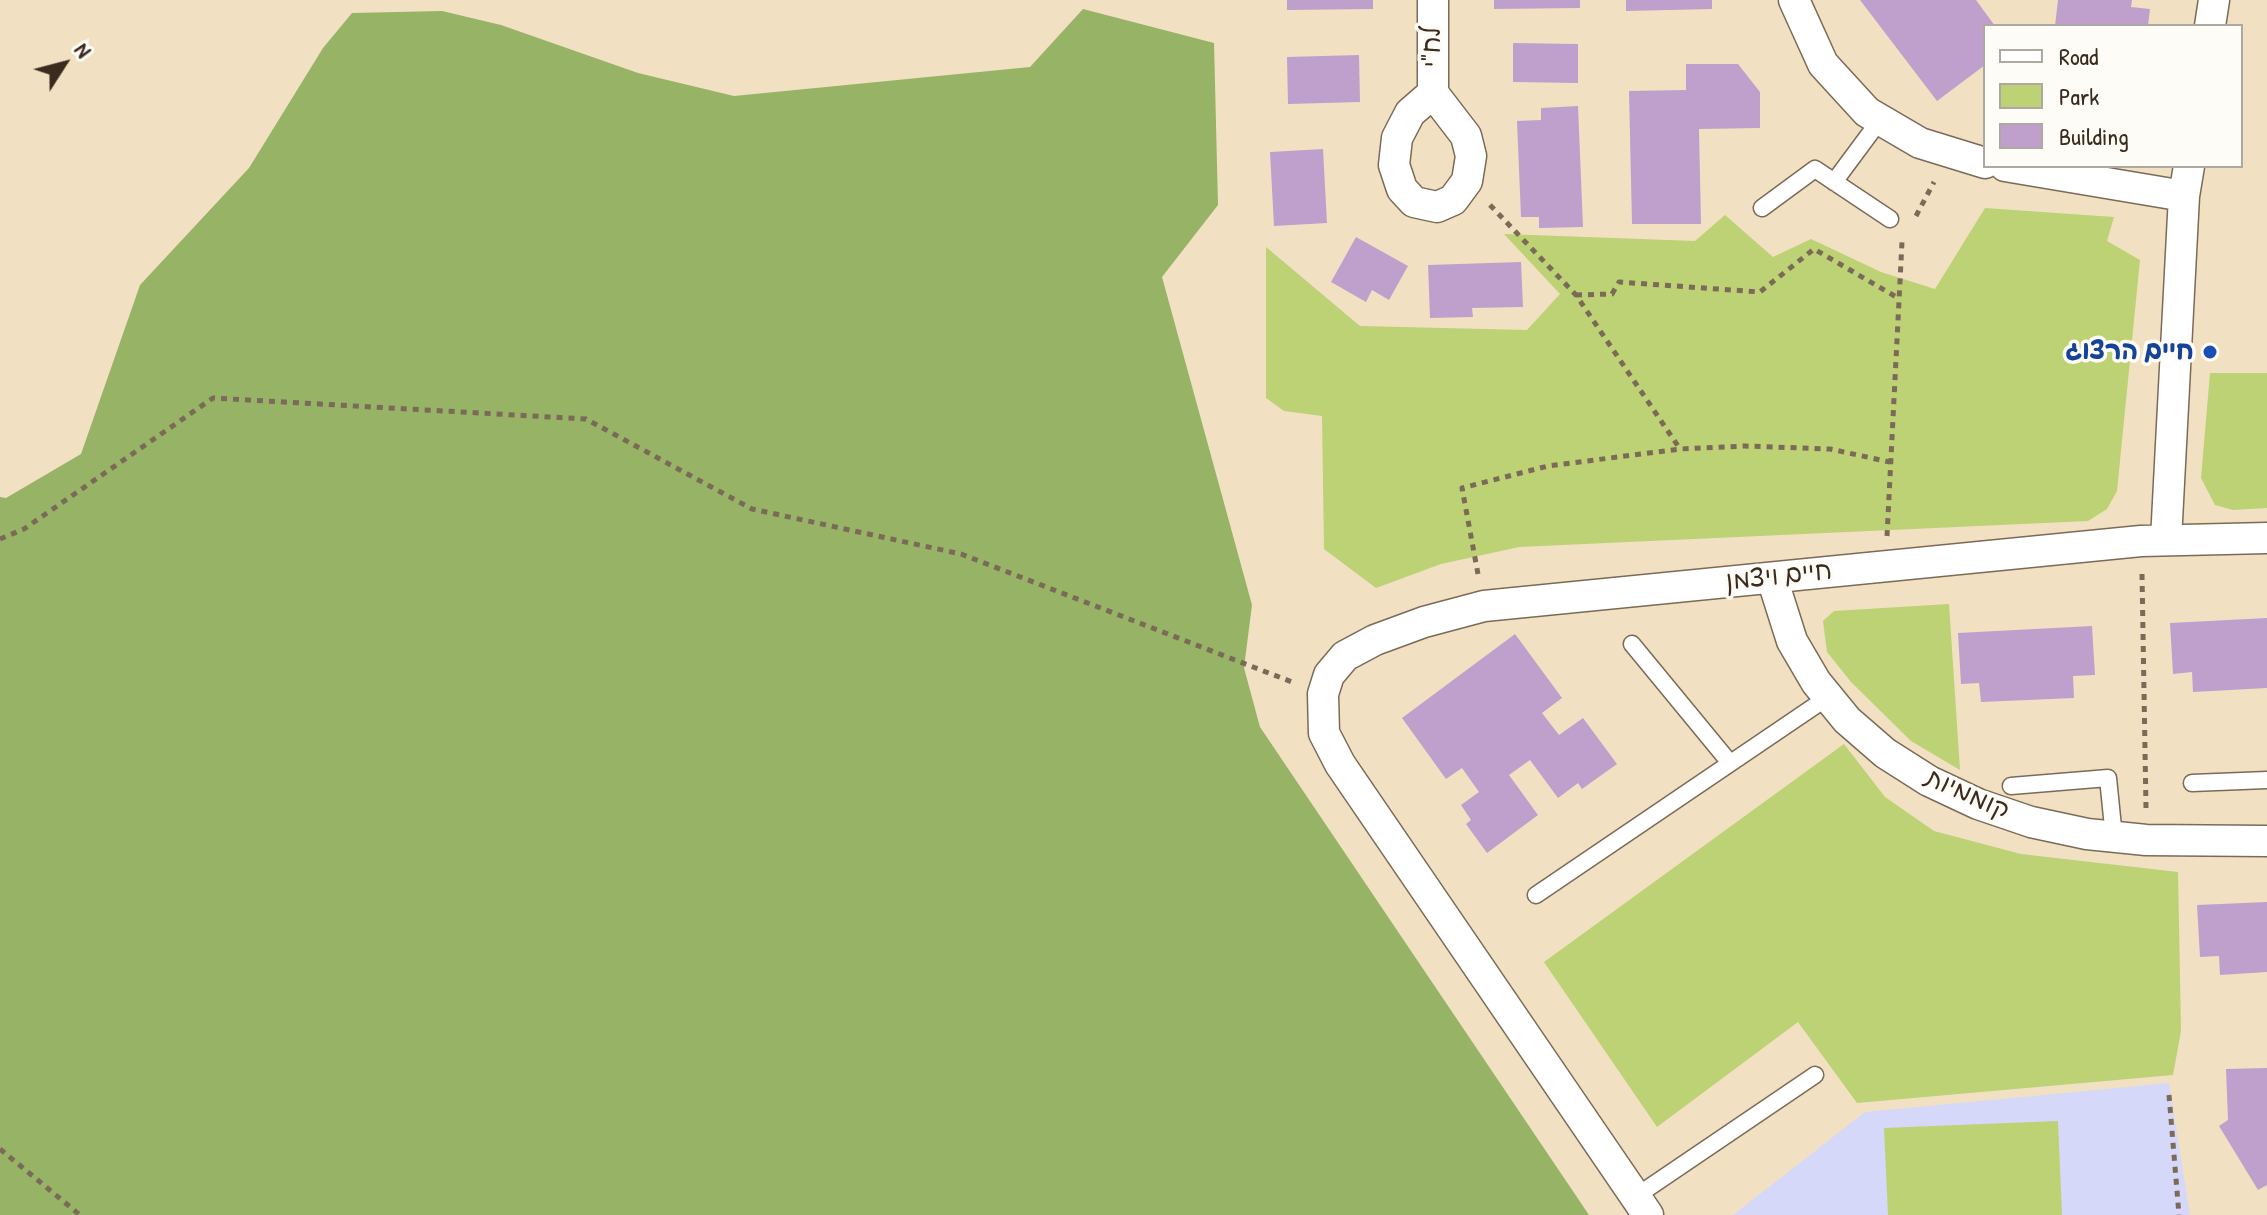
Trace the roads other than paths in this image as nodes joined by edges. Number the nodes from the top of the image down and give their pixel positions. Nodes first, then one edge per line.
1 (1433, 0) edge
2 (1794, 0) edge
3 (2214, 0) edge
4 (2210, 24) edge
5 (1433, 93) junction
6 (1880, 120) junction
7 (1983, 162) edge
8 (2017, 168) edge
9 (2189, 168) edge
10 (1834, 182) junction
11 (2184, 196) junction
12 (1762, 208) dead end
13 (1890, 219) dead end
14 (2267, 538) edge
15 (2153, 540) junction
16 (1772, 578) junction
17 (1632, 644) dead end
18 (1828, 697) junction
19 (1730, 763) junction
20 (2267, 780) edge
21 (2192, 783) dead end
22 (2011, 786) dead end
23 (2114, 837) junction
24 (2267, 841) edge
25 (1536, 895) dead end
26 (1815, 1075) dead end
27 (1642, 1206) edge

1 - 5 street, לח"י
2 - 6 street
3 - 4 street
5 - 5 street, לח"י
6 - 7 street
6 - 10 lane
8 - 11 street
9 - 11 street
10 - 12 lane
10 - 13 lane
11 - 15 street
14 - 15 street, חיים ויצמן
15 - 16 street, חיים ויצמן
16 - 18 street, קוממיות
16 - 27 street, חיים ויצמן
17 - 19 lane
18 - 19 lane
18 - 23 street, קוממיות
19 - 25 lane
20 - 21 lane
22 - 23 lane
23 - 24 street, קוממיות
26 - 27 lane

